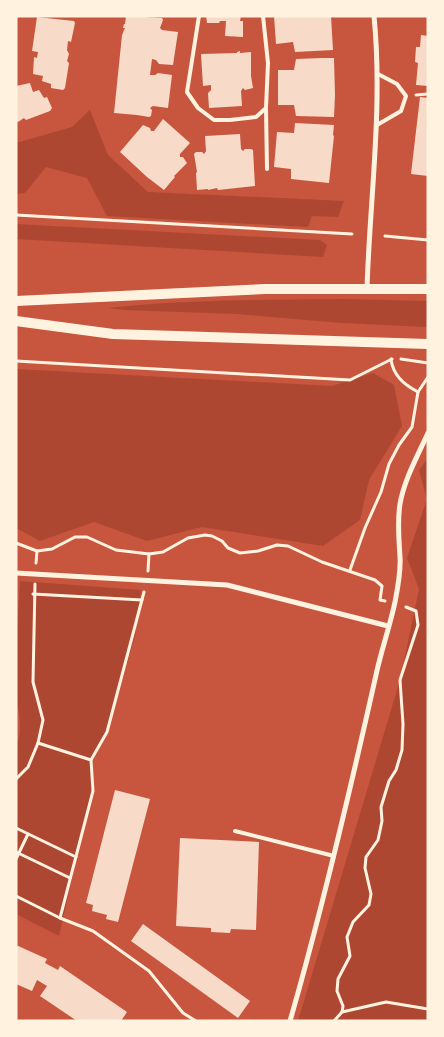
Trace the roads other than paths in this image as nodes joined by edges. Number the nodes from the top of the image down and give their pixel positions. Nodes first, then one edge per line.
1 (199, 16) edge
2 (263, 16) edge
3 (374, 16) edge
4 (378, 74) junction
5 (266, 108) junction
6 (377, 125) junction
7 (267, 169) dead end
8 (367, 288) junction
9 (428, 290) edge
10 (16, 301) edge
11 (16, 321) edge
12 (428, 344) edge
13 (428, 434) edge
14 (16, 573) edge
15 (388, 626) junction
16 (235, 831) dead end
17 (334, 856) junction
18 (290, 1021) edge

1 - 5 lane
2 - 5 lane
3 - 4 street
4 - 6 street
4 - 6 lane
5 - 7 lane
6 - 8 street
8 - 9 main road
8 - 10 main road
11 - 12 main road
13 - 15 street
14 - 15 street
15 - 17 street
16 - 17 lane
17 - 18 street

